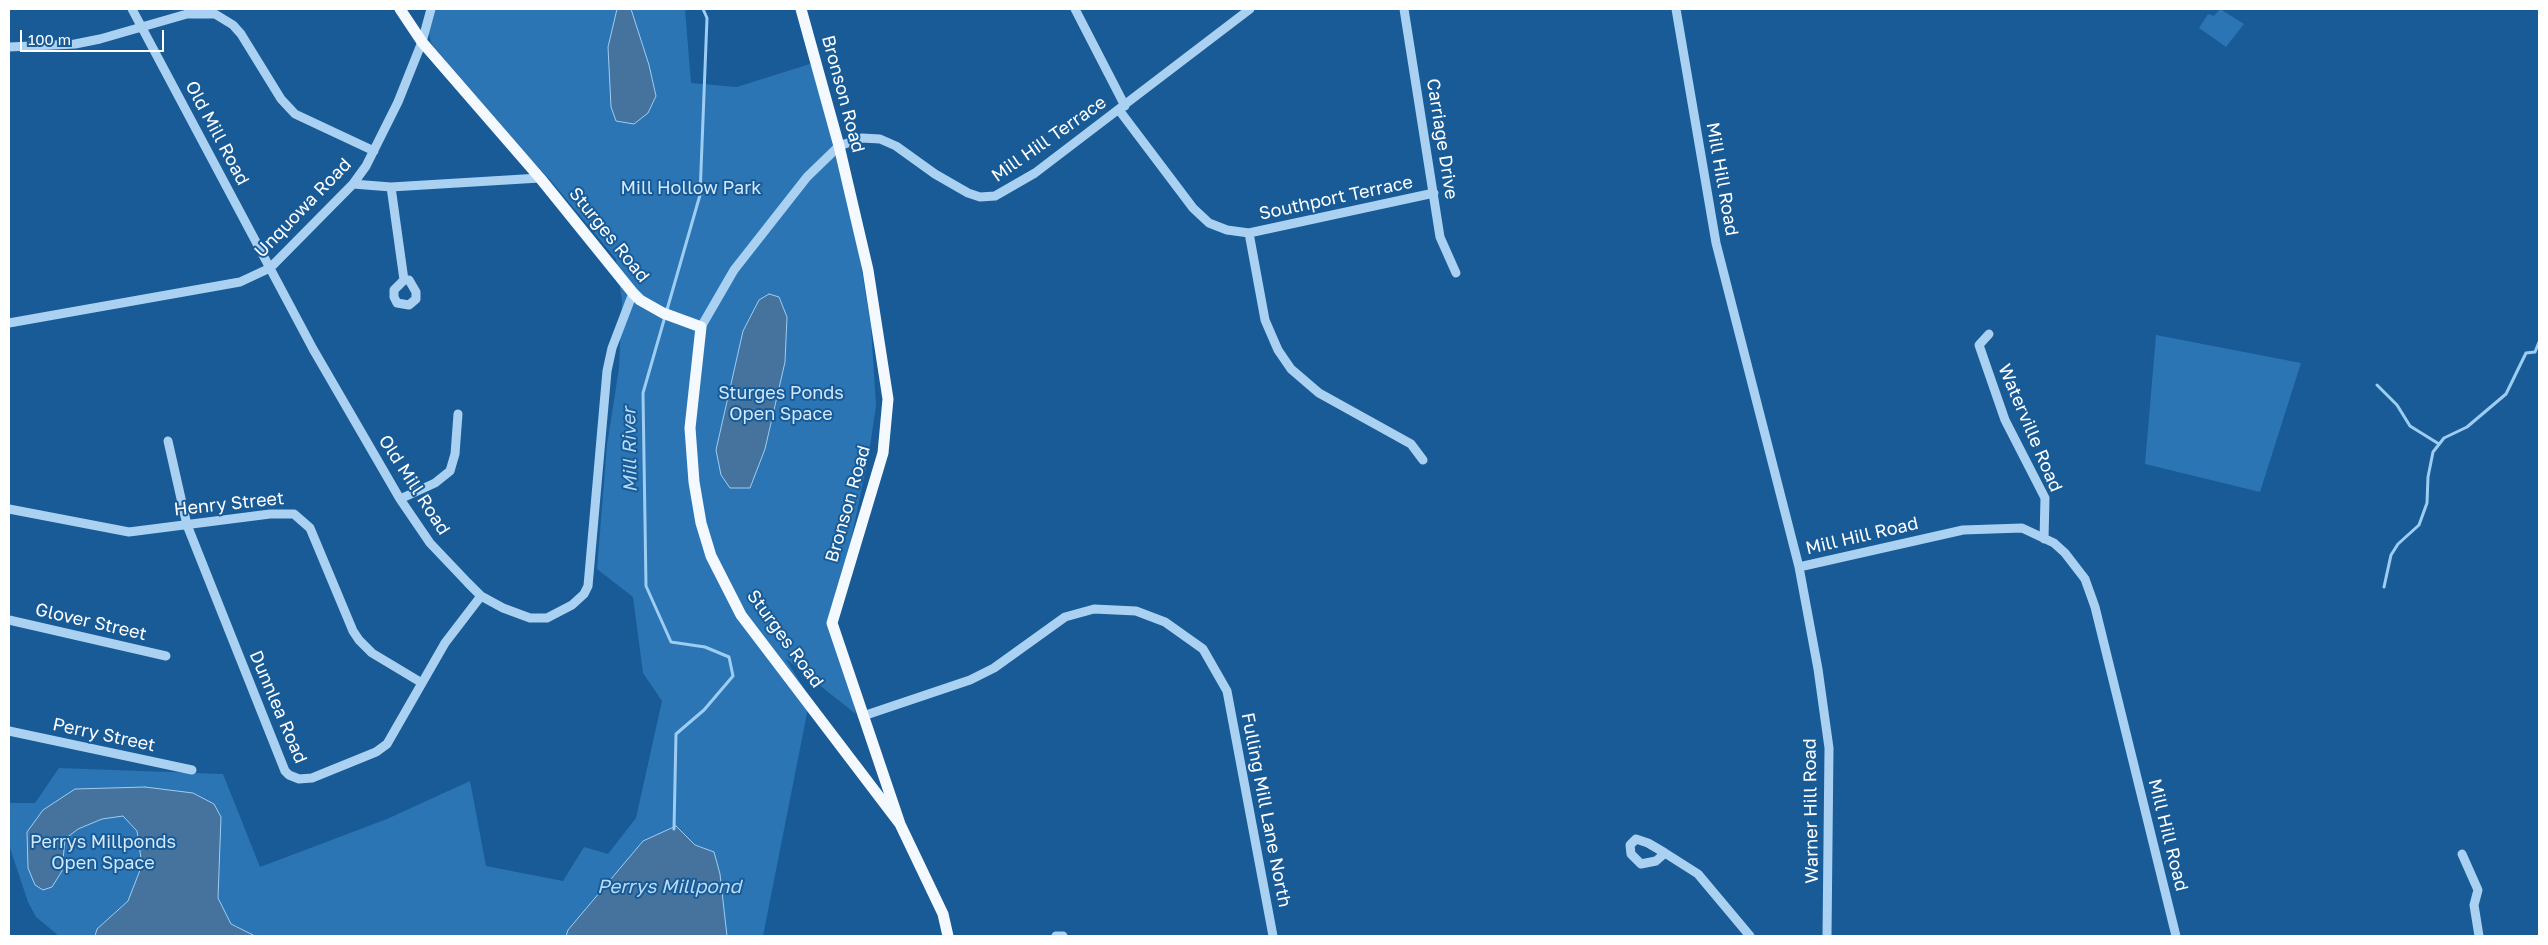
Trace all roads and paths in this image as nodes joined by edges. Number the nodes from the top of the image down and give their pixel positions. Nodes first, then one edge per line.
1 (132, 9) edge
2 (400, 9) edge
3 (431, 9) edge
4 (801, 9) edge
5 (1075, 9) edge
6 (1250, 9) edge
7 (1404, 9) edge
8 (1676, 9) edge
9 (142, 26) junction
10 (422, 42) junction
11 (9, 47) edge
12 (1122, 108) junction
13 (839, 146) junction
14 (374, 151) junction
15 (540, 178) junction
16 (353, 184) junction
17 (392, 187) junction
18 (1434, 193) junction
19 (1249, 234) junction
20 (270, 268) junction
21 (1456, 273) dead end
22 (404, 280) dead end
23 (636, 296) junction
24 (9, 323) edge
25 (700, 327) junction
26 (1988, 334) dead end
27 (458, 414) dead end
28 (168, 441) dead end
29 (1422, 460) dead end
30 (400, 499) junction
31 (9, 509) edge
32 (187, 525) junction
33 (2044, 539) junction
34 (1799, 567) junction
35 (481, 596) junction
36 (9, 620) edge
37 (166, 656) dead end
38 (422, 683) junction
39 (863, 716) junction
40 (9, 731) edge
41 (192, 770) dead end
42 (900, 824) junction
43 (1665, 853) dead end
44 (2462, 854) dead end
45 (948, 936) edge
46 (1056, 936) edge
47 (1063, 936) edge
48 (1273, 936) edge
49 (1750, 936) edge
50 (1827, 936) edge
51 (2176, 936) edge
52 (2479, 936) edge

1 - 9 street, Old Mill Road
2 - 10 main road, Sturges Road
3 - 10 street, Unquowa Road
4 - 13 main road, Bronson Road
5 - 12 street
6 - 12 street, Mill Hill Terrace
7 - 18 street, Carriage Drive
8 - 34 street, Mill Hill Road
9 - 11 street
9 - 14 street
9 - 20 street, Old Mill Road
10 - 14 street, Unquowa Road
10 - 15 main road, Sturges Road
12 - 13 street, Mill Hill Terrace
12 - 19 street
13 - 25 street, Mill Hill Terrace
13 - 39 main road, Bronson Road
14 - 16 street, Unquowa Road
15 - 17 street
15 - 23 main road, Sturges Road
16 - 17 street
16 - 20 street, Unquowa Road
17 - 22 street
18 - 19 street, Southport Terrace
18 - 21 street, Carriage Drive
19 - 29 street, Southport Terrace
20 - 24 street, Unquowa Road
20 - 30 street, Old Mill Road
23 - 25 main road, Sturges Road
23 - 35 street, Old Mill Road
25 - 42 main road, Sturges Road
26 - 33 street, Waterville Road
27 - 30 street
28 - 32 street, Dunnlea Road
30 - 35 street, Old Mill Road
31 - 32 street, Henry Street
32 - 38 street, Henry Street
32 - 38 street, Dunnlea Road
33 - 34 street, Mill Hill Road
33 - 51 street, Mill Hill Road
34 - 50 street, Warner Hill Road
35 - 38 street, Dunnlea Road
36 - 37 street, Glover Street
39 - 42 main road, Bronson Road
39 - 48 street, Fulling Mill Lane North
40 - 41 street, Perry Street
42 - 45 main road, Bronson Road
43 - 49 street
44 - 52 street
46 - 47 street

